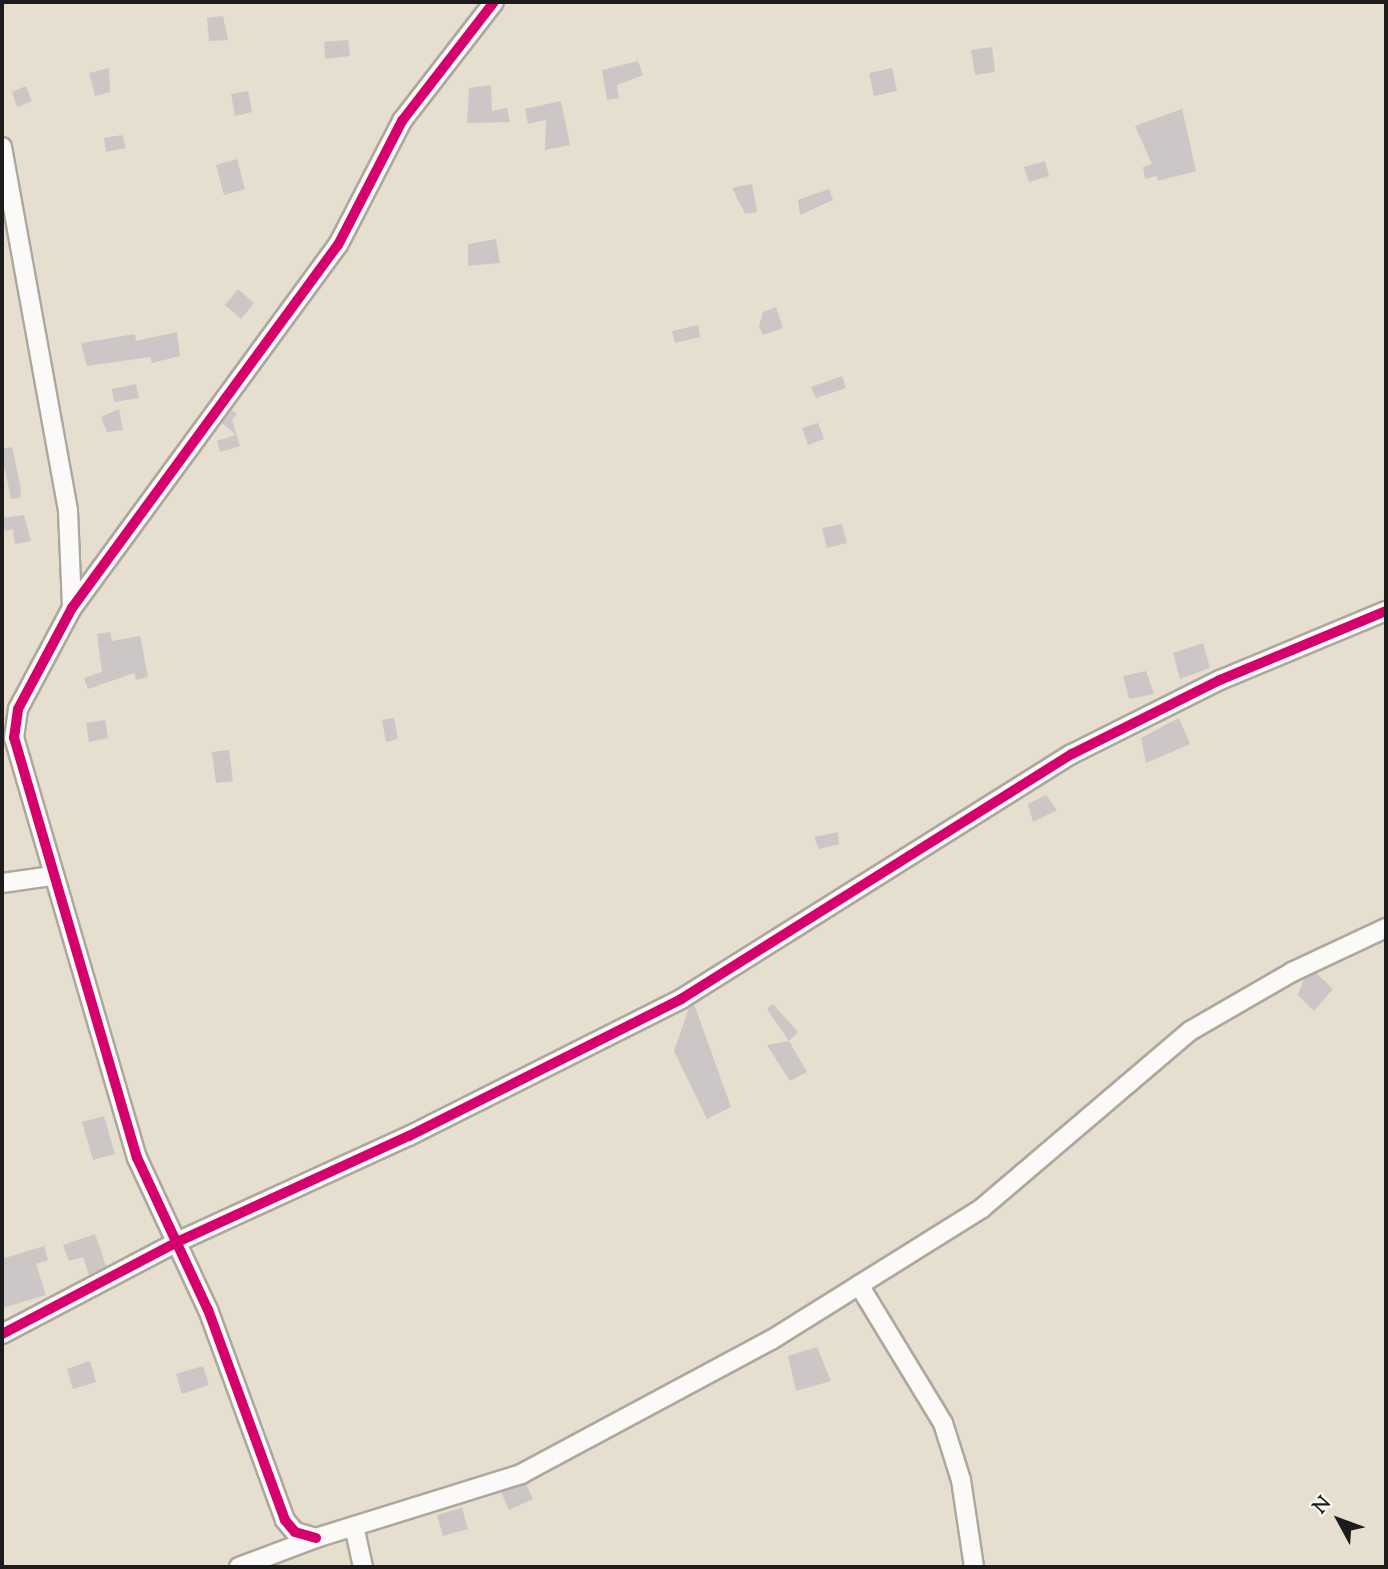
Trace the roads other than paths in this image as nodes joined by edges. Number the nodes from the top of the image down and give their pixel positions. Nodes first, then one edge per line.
1 (494, 2) edge
2 (2, 147) edge
3 (72, 608) junction
4 (1386, 611) edge
5 (51, 876) junction
6 (2, 883) edge
7 (1386, 928) edge
8 (177, 1242) junction
9 (859, 1285) junction
10 (2, 1334) edge
11 (354, 1526) junction
12 (316, 1538) junction
13 (239, 1567) edge
14 (363, 1567) edge
15 (974, 1567) edge

1 - 3 street
2 - 3 street
3 - 5 street
4 - 8 street
5 - 6 street
5 - 8 street
7 - 9 street
8 - 10 street
8 - 12 street
9 - 11 street
9 - 15 street
11 - 12 street
11 - 14 street
12 - 13 street

